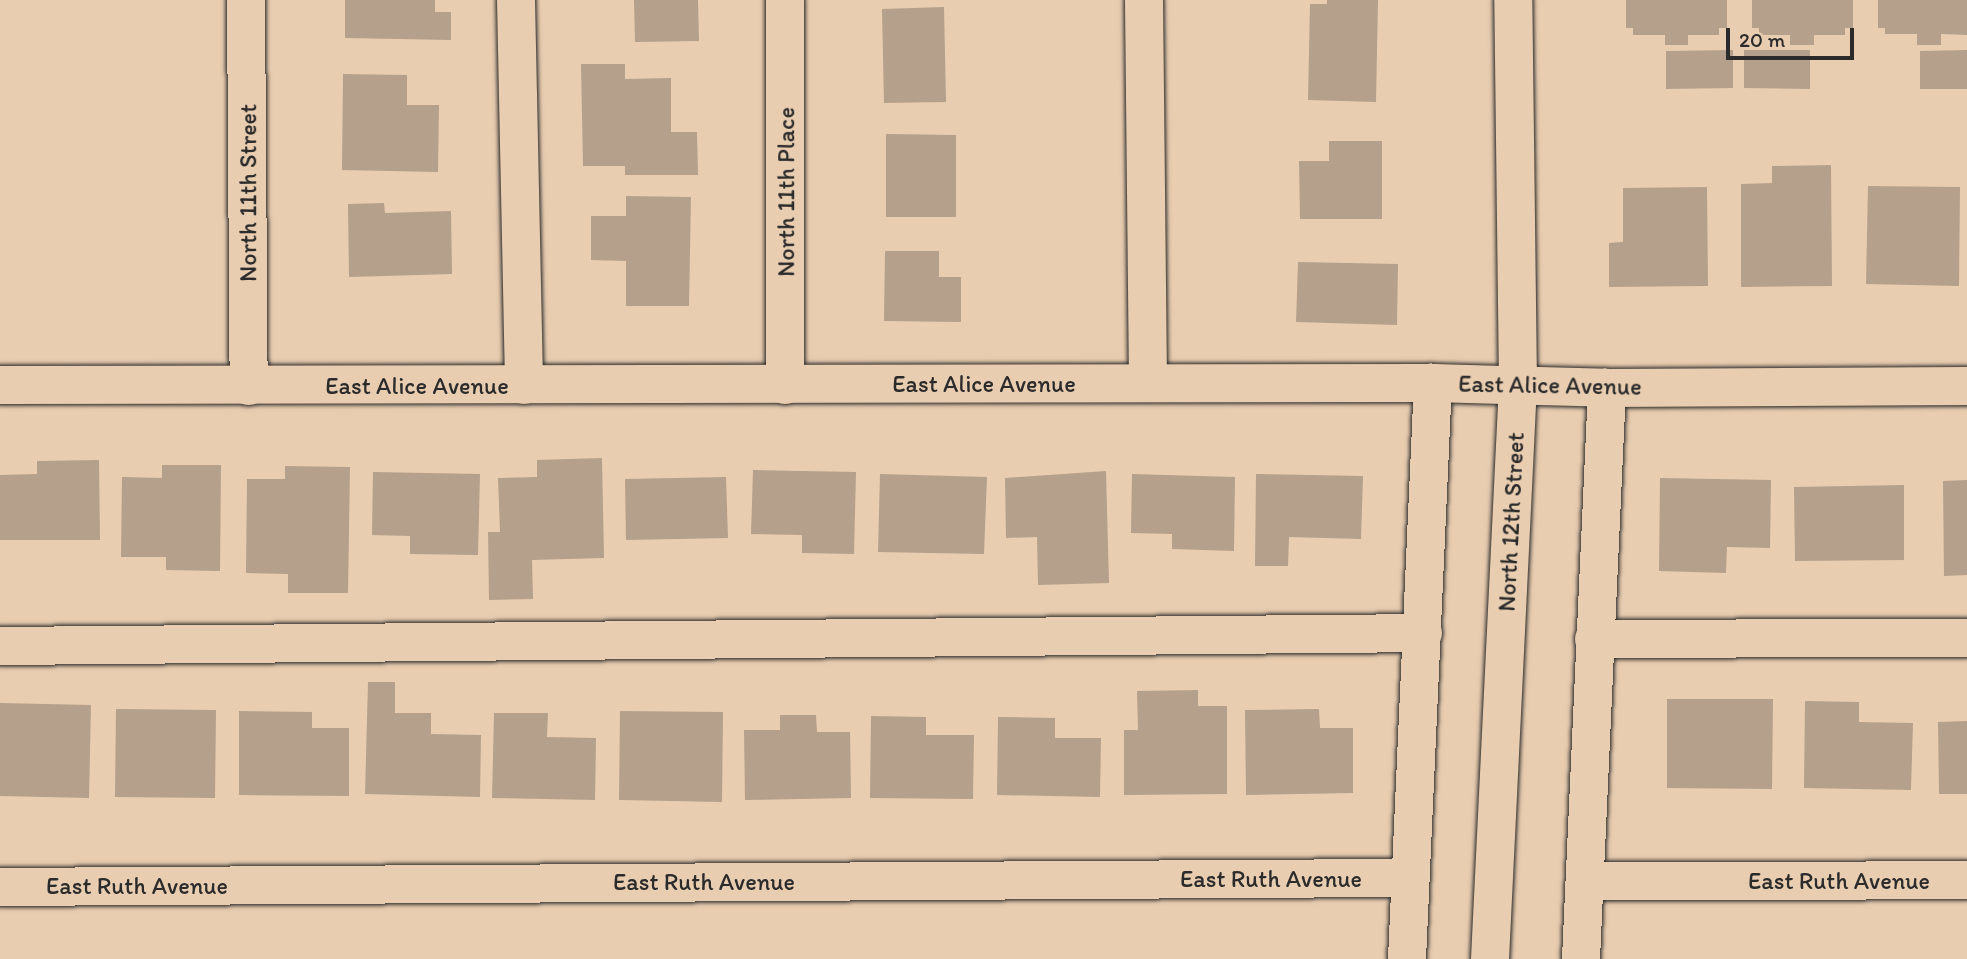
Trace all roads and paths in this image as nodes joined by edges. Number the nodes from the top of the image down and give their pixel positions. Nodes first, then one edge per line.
1 (246, 0) edge
2 (516, 0) edge
3 (786, 0) edge
4 (1144, 0) edge
5 (1513, 0) edge
6 (1148, 383) junction
7 (1433, 383) junction
8 (0, 385) edge
9 (524, 385) junction
10 (785, 385) junction
11 (1518, 385) junction
12 (249, 386) junction
13 (1967, 386) edge
14 (1606, 387) junction
15 (1423, 633) junction
16 (1967, 638) edge
17 (1594, 639) junction
18 (0, 646) edge
19 (1409, 878) junction
20 (1967, 880) edge
21 (1585, 881) junction
22 (0, 887) edge
23 (1407, 959) edge
24 (1490, 959) edge
25 (1581, 959) edge

1 - 12 street, North 11th Street
2 - 9 street
3 - 10 street, North 11th Place
4 - 6 street
5 - 11 street, North 12th Street
6 - 7 street, East Alice Avenue
6 - 10 street, East Alice Avenue
7 - 11 street, East Alice Avenue
7 - 15 street
8 - 12 street, East Alice Avenue
9 - 10 street, East Alice Avenue
9 - 12 street, East Alice Avenue
11 - 14 street, East Alice Avenue
11 - 24 street, North 12th Street
13 - 14 street, East Alice Avenue
14 - 17 street
15 - 18 street
15 - 19 street
16 - 17 street
17 - 21 street
19 - 22 street, East Ruth Avenue
19 - 23 street
20 - 21 street, East Ruth Avenue
21 - 25 street

